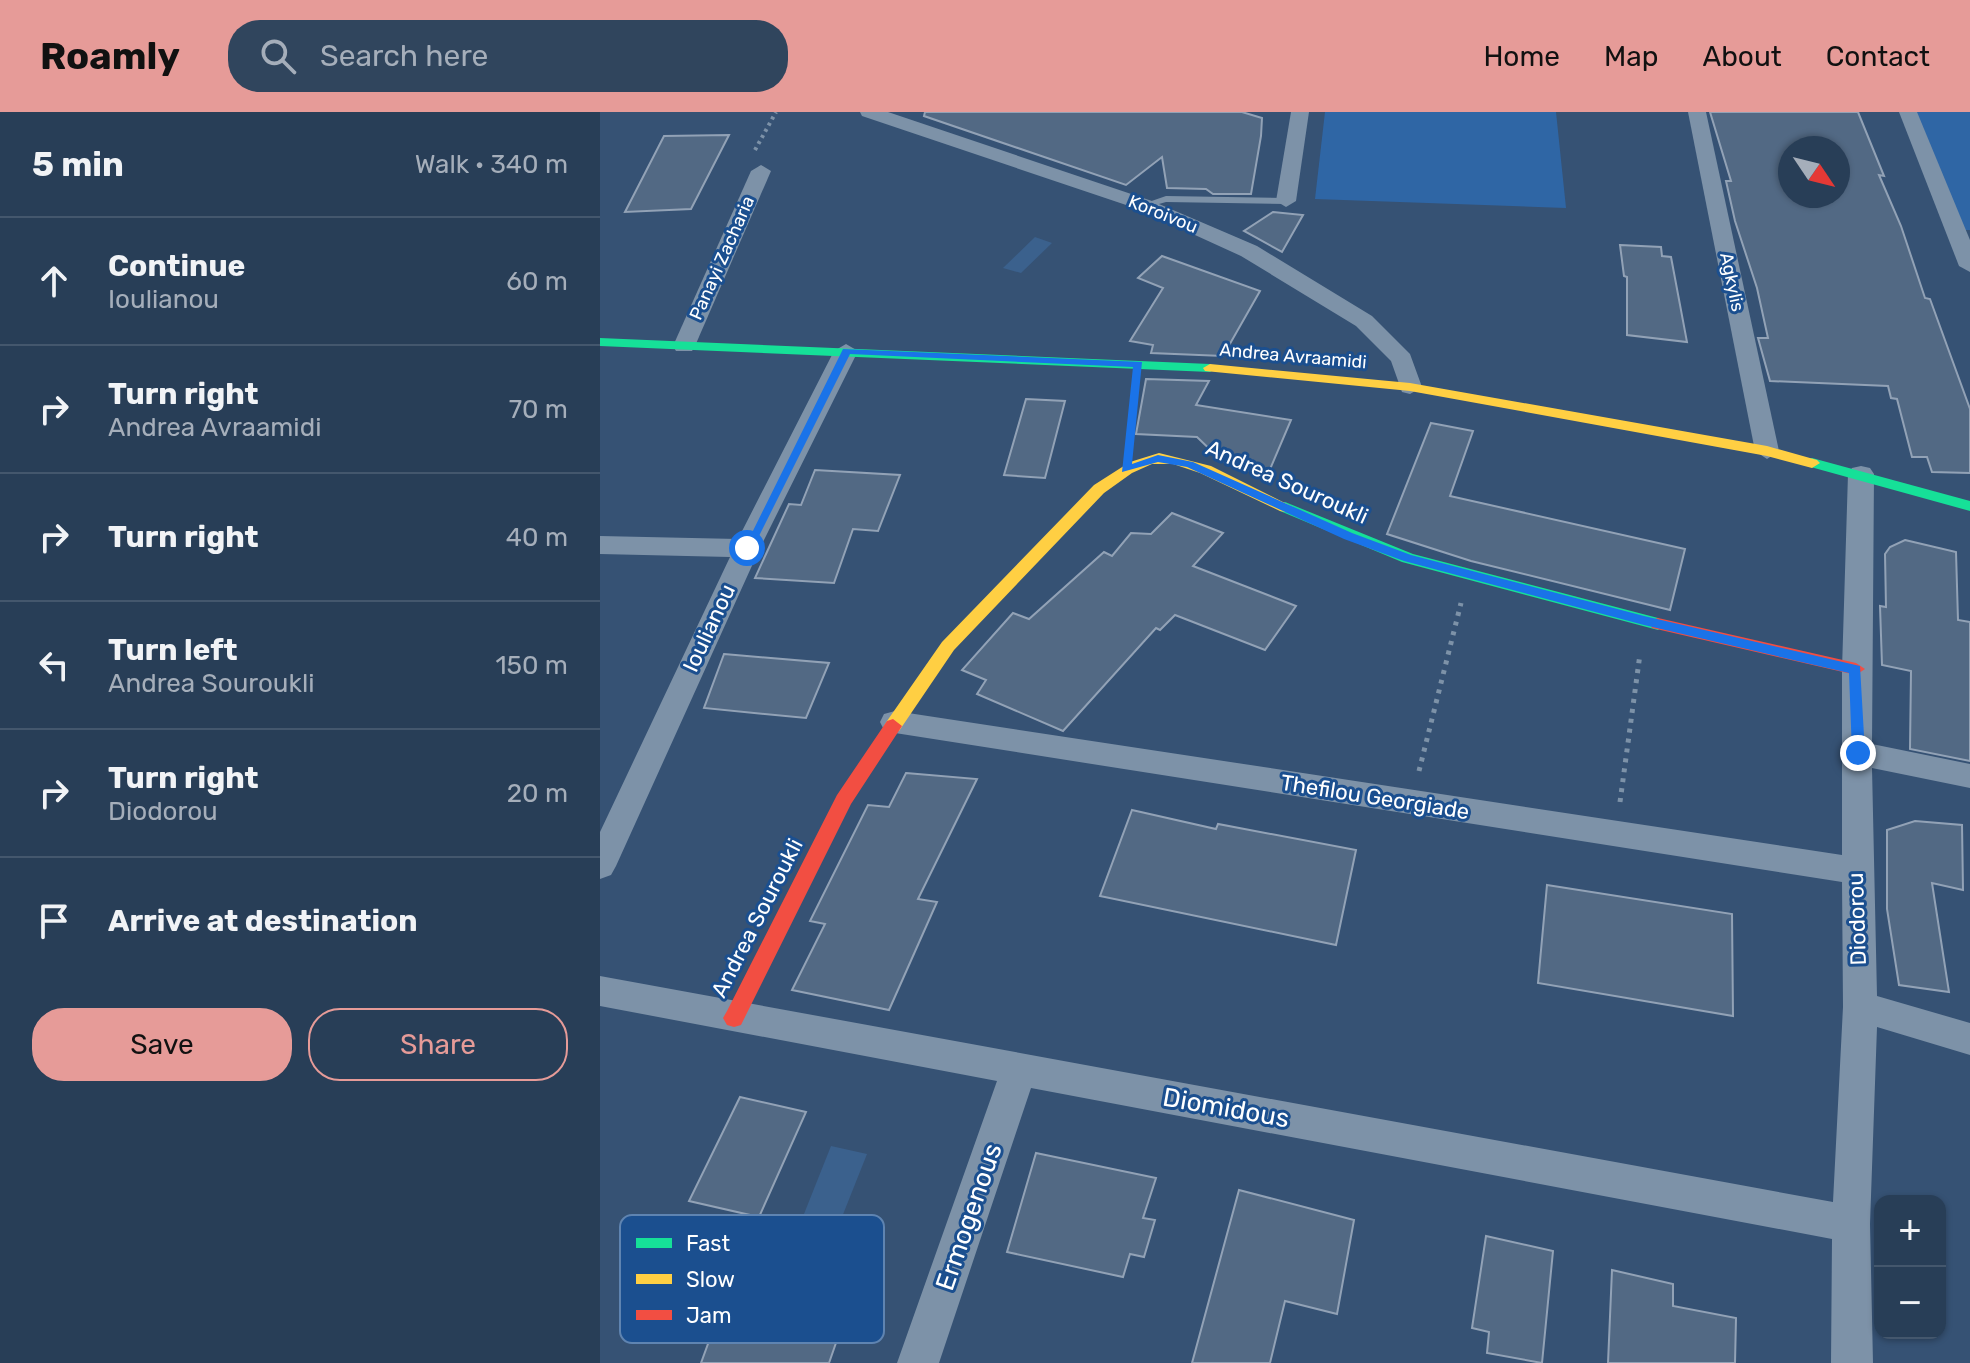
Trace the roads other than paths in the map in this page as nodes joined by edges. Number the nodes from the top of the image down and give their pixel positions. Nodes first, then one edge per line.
1 (869, 112) edge
2 (938, 112) edge
3 (1300, 112) edge
4 (1697, 112) edge
5 (1908, 112) edge
6 (913, 126) junction
7 (761, 171) road end
8 (1286, 201) joint
9 (1145, 205) junction
10 (1970, 266) edge
11 (600, 342) edge
12 (684, 346) junction
13 (846, 351) junction
14 (1410, 387) junction
15 (1767, 451) junction
16 (1861, 474) junction
17 (1970, 506) edge
18 (600, 545) edge
19 (747, 548) junction
20 (1856, 669) junction
21 (895, 722) junction
22 (1858, 753) junction
23 (1970, 776) edge
24 (600, 866) edge
25 (1856, 871) junction
26 (600, 991) edge
27 (1860, 1007) junction
28 (734, 1018) junction
29 (1970, 1039) edge
30 (1019, 1070) junction
31 (1851, 1224) junction
32 (918, 1363) edge
33 (1852, 1363) edge

1 - 6 street, Koroivou
2 - 6 street
3 - 8 street
4 - 15 street, Agkylis
5 - 10 street
6 - 9 street, Koroivou
7 - 12 street, Panayi Zacharia
8 - 9 lane
9 - 14 street, Koroivou
11 - 12 street, Andrea Avraamidi
12 - 13 street, Andrea Avraamidi
13 - 14 street, Andrea Avraamidi
13 - 19 street, Ioulianou
14 - 15 street, Andrea Avraamidi
15 - 16 street, Andrea Avraamidi
16 - 17 street, Andrea Avraamidi
16 - 20 street, Diodorou
18 - 19 street
19 - 24 street, Ioulianou
20 - 21 street, Andrea Souroukli
20 - 22 street, Diodorou
21 - 25 street, Thefilou Georgiade
21 - 28 street, Andrea Souroukli
22 - 23 street
22 - 25 street, Diodorou
25 - 27 street, Diodorou
26 - 28 street, Diomidous
27 - 29 street
27 - 31 street, Diodorou
28 - 30 street, Diomidous
30 - 31 street, Diomidous
30 - 32 street, Ermogenous
31 - 33 street, Diodorou

